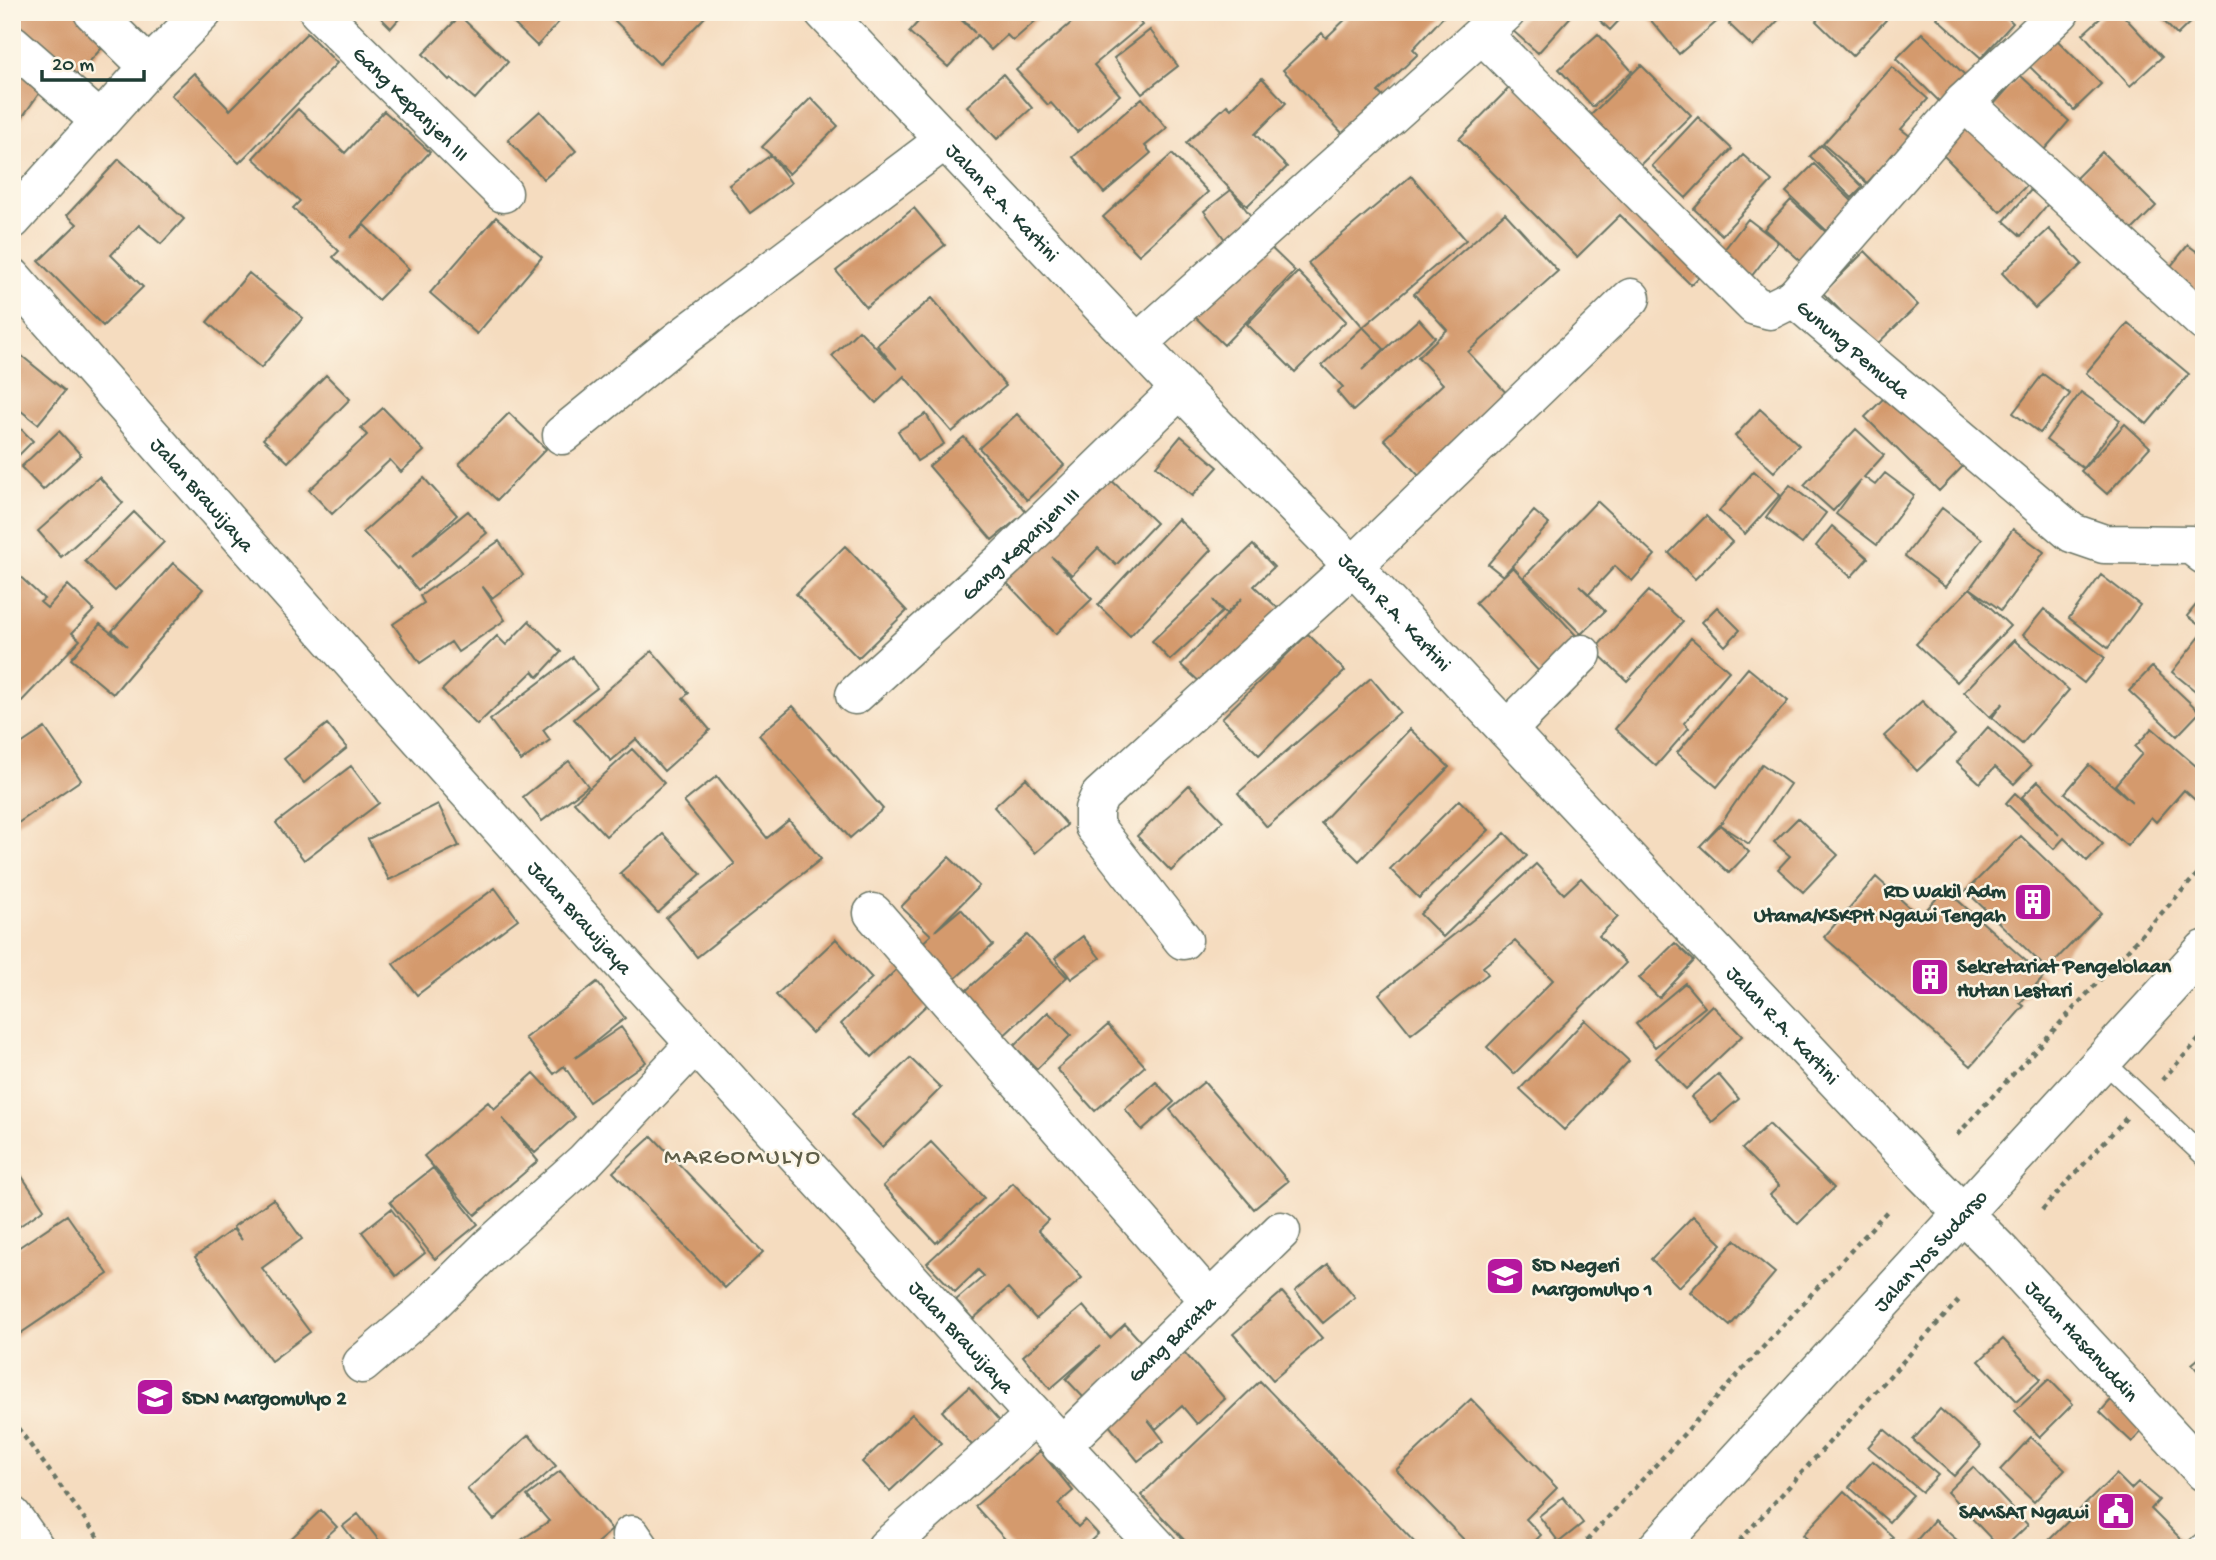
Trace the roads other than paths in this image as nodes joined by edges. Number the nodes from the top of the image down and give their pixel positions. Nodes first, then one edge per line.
1 (93, 12) edge
2 (203, 12) edge
3 (319, 12) edge
4 (824, 12) edge
5 (2060, 12) edge
6 (1494, 23) edge
7 (12, 44) edge
8 (149, 67) junction
9 (1964, 102) junction
10 (100, 121) junction
11 (945, 140) junction
12 (503, 193) dead end
13 (12, 220) edge
14 (12, 277) edge
15 (1631, 298) dead end
16 (1794, 298) junction
17 (2204, 322) edge
18 (1138, 343) junction
19 (1180, 389) junction
20 (562, 435) dead end
21 (2200, 544) edge
22 (1353, 566) junction
23 (1582, 654) dead end
24 (855, 695) dead end
25 (1507, 730) junction
26 (873, 913) dead end
27 (1183, 940) dead end
28 (2204, 950) edge
29 (695, 1044) junction
30 (2102, 1060) junction
31 (2204, 1156) edge
32 (1962, 1212) junction
33 (1281, 1231) dead end
34 (1210, 1301) junction
35 (362, 1364) dead end
36 (1034, 1416) junction
37 (1061, 1446) junction
38 (2204, 1472) edge
39 (12, 1517) edge
40 (2204, 1541) edge
41 (35, 1548) edge
42 (886, 1548) edge
43 (1158, 1548) edge
44 (1657, 1548) edge
45 (2196, 1548) edge

1 - 8 street
2 - 8 street
3 - 12 street, Gang Kepanjen III
4 - 11 street, Jalan R.A. Kartini
5 - 9 street
6 - 16 street, Gunung Pemuda
6 - 18 street
7 - 10 street
8 - 10 street
9 - 16 street
9 - 17 street
10 - 13 street
11 - 18 street, Jalan R.A. Kartini
11 - 20 street
14 - 29 street, Jalan Brawijaya
15 - 22 street
16 - 21 street, Gunung Pemuda
18 - 19 street, Jalan R.A. Kartini
19 - 22 street, Jalan R.A. Kartini
19 - 24 street, Gang Kepanjen III
22 - 25 street, Jalan R.A. Kartini
22 - 27 street
23 - 25 street
25 - 32 street, Jalan R.A. Kartini
26 - 34 street
28 - 30 street, Jalan Yos Sudarso
29 - 35 street
29 - 36 street, Jalan Brawijaya
30 - 31 lane
30 - 32 street, Jalan Yos Sudarso
32 - 38 street, Jalan Hasanuddin
32 - 44 street, Jalan Yos Sudarso
33 - 34 street, Gang Barata
34 - 37 street, Gang Barata
36 - 37 street, Jalan Brawijaya
36 - 42 street
37 - 43 street, Jalan Brawijaya
39 - 41 street
40 - 45 lane

